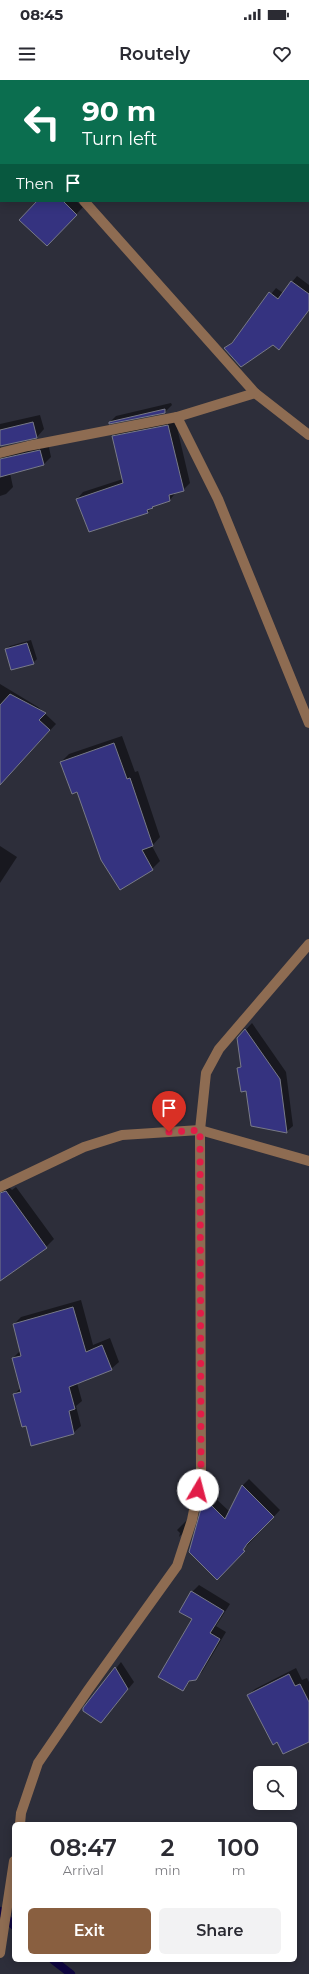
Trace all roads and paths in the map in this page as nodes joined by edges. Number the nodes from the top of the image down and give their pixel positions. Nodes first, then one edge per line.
1 (85, 202) edge
2 (256, 393) junction
3 (178, 417) junction
4 (309, 435) edge
5 (0, 453) edge
6 (309, 723) edge
7 (309, 944) edge
8 (200, 1130) junction
9 (309, 1161) edge
10 (0, 1187) edge
11 (20, 1822) edge
12 (12, 1874) edge
13 (0, 1952) edge

1 - 2 street
2 - 3 street
2 - 4 street
3 - 5 street
3 - 6 street
7 - 8 street
8 - 9 street
8 - 10 street
8 - 11 street
12 - 13 street

